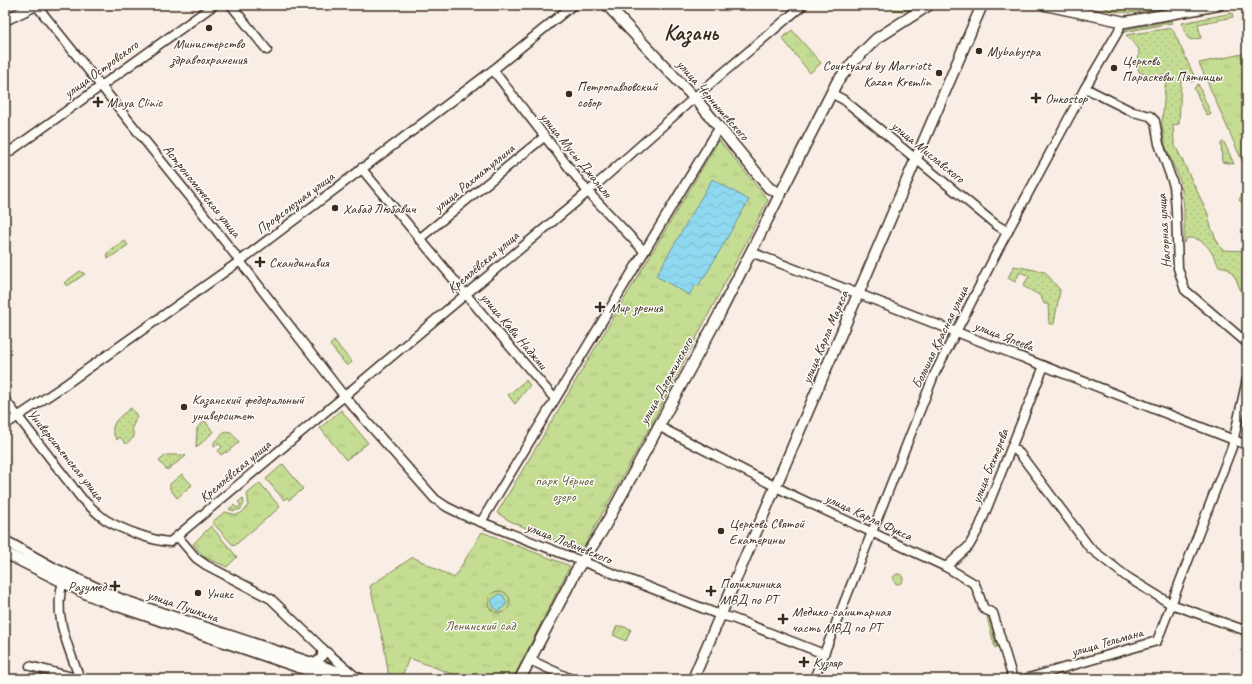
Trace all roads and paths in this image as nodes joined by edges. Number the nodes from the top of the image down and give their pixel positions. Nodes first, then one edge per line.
1 (36, 5) edge
2 (214, 5) edge
3 (231, 5) edge
4 (573, 5) edge
5 (607, 5) edge
6 (803, 5) edge
7 (929, 5) edge
8 (982, 5) edge
9 (986, 5) edge
10 (1045, 5) edge
11 (1219, 5) edge
12 (5, 20) edge
13 (1121, 21) junction
14 (267, 50) dead end
15 (493, 70) junction
16 (100, 86) junction
17 (1085, 88) junction
18 (831, 93) junction
19 (695, 98) junction
20 (720, 129) junction
21 (544, 136) junction
22 (5, 155) edge
23 (917, 161) junction
24 (362, 168) junction
25 (588, 192) junction
26 (781, 194) junction
27 (1008, 232) junction
28 (420, 239) junction
29 (644, 251) junction
30 (751, 252) junction
31 (240, 261) junction
32 (465, 294) junction
33 (860, 296) junction
34 (956, 332) junction
35 (1247, 342) edge
36 (1044, 366) junction
37 (1247, 379) edge
38 (344, 396) junction
39 (555, 399) junction
40 (5, 400) edge
41 (17, 415) junction
42 (5, 425) edge
43 (658, 426) junction
44 (1234, 440) junction
45 (1247, 445) edge
46 (1012, 447) junction
47 (777, 488) junction
48 (481, 522) junction
49 (872, 532) junction
50 (178, 537) junction
51 (5, 541) edge
52 (5, 553) edge
53 (582, 563) junction
54 (946, 567) junction
55 (63, 582) junction
56 (1171, 604) junction
57 (723, 616) junction
58 (1247, 631) edge
59 (322, 648) junction
60 (824, 654) junction
61 (530, 660) junction
62 (314, 664) junction
63 (30, 666) dead end
64 (329, 678) edge
65 (80, 679) edge
66 (359, 679) edge
67 (520, 679) edge
68 (571, 679) edge
69 (693, 679) edge
70 (698, 679) edge
71 (814, 679) edge
72 (1013, 679) edge
73 (1025, 679) edge

1 - 12 main road
1 - 16 street, Астрономическая улица
2 - 16 street, улица Островского
3 - 14 street
4 - 15 street, Профсоюзная улица
5 - 19 main road, улица Чернышевского
6 - 19 street, Кремлёвская улица
7 - 18 main road, улица Дзержинского
8 - 23 main road, улица Карла Маркса
9 - 23 main road, улица Карла Маркса
10 - 13 main road
11 - 13 main road
13 - 17 street, Большая Красная улица
15 - 21 street, улица Мусы Джалиля
15 - 24 street, Профсоюзная улица
16 - 22 street, улица Островского
16 - 31 street, Астрономическая улица
17 - 27 street, Большая Красная улица
17 - 35 street, Нагорная улица
18 - 23 street, улица Миславского
18 - 26 main road, улица Дзержинского
19 - 20 main road, улица Чернышевского
19 - 25 street, Кремлёвская улица
20 - 26 main road, улица Чернышевского
20 - 29 street
21 - 25 street, улица Мусы Джалиля
21 - 28 street, улица Рахматуллина
23 - 27 street, улица Миславского
23 - 33 main road, улица Карла Маркса
24 - 28 street, улица Кави Наджми
24 - 31 street, Профсоюзная улица
25 - 29 street, улица Мусы Джалиля
25 - 32 street, Кремлёвская улица
26 - 30 main road, улица Дзержинского
27 - 34 street, Большая Красная улица
28 - 32 street, улица Кави Наджми
29 - 39 street
30 - 33 street, улица Япеева
30 - 43 main road, улица Дзержинского
31 - 38 street, Астрономическая улица
31 - 41 street, Профсоюзная улица
32 - 38 street, Кремлёвская улица
32 - 39 street, улица Кави Наджми
33 - 34 street, улица Япеева
33 - 47 main road, улица Карла Маркса
34 - 36 street, улица Япеева
34 - 49 street, Большая Красная улица
36 - 44 street, улица Япеева
36 - 46 street, улица Бехтерева
37 - 44 street
38 - 48 street, улица Лобачевского
38 - 50 street, Кремлёвская улица
39 - 48 street
40 - 41 street, Университетская улица
41 - 42 street, Профсоюзная улица
41 - 50 street, Университетская улица
43 - 47 street, улица Карла Фукса
43 - 53 main road, улица Дзержинского
44 - 45 street, улица Япеева
44 - 56 street
46 - 54 street, улица Бехтерева
46 - 56 street
47 - 49 street, улица Карла Фукса
47 - 57 main road, улица Карла Маркса
48 - 53 street, улица Лобачевского
49 - 54 street, улица Карла Фукса
49 - 60 street, Большая Красная улица
50 - 59 street
51 - 62 main road, улица Пушкина
52 - 55 main road, улица Пушкина
53 - 57 street, улица Лобачевского
53 - 61 main road, улица Дзержинского
54 - 72 street, улица Карла Фукса
55 - 64 main road, улица Пушкина
55 - 65 street
56 - 58 street
56 - 73 street, улица Тельмана
57 - 60 street, улица Лобачевского
57 - 69 main road, улица Карла Маркса
57 - 70 main road, улица Карла Маркса
59 - 62 street
59 - 66 street
60 - 71 street, Большая Красная улица
61 - 67 main road, улица Дзержинского
61 - 68 street
62 - 66 main road, улица Пушкина
63 - 65 street

